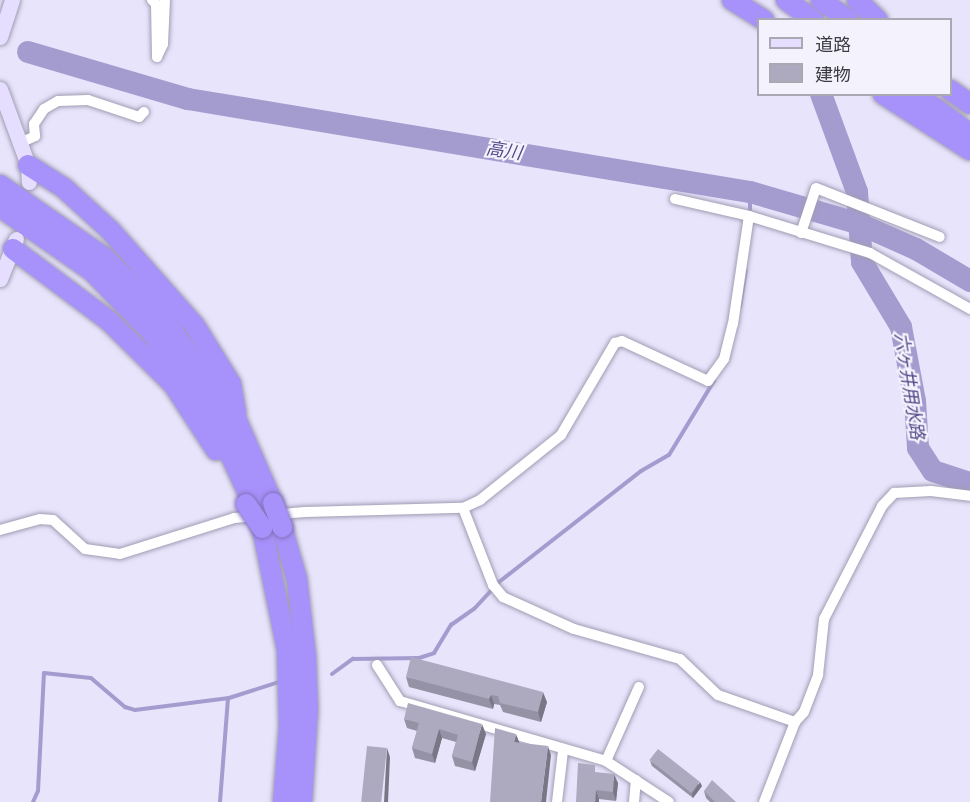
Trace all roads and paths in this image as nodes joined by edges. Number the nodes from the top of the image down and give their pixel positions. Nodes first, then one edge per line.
1 (12, 0) edge
2 (152, 0) edge
3 (165, 0) edge
4 (732, 0) edge
5 (786, 0) edge
6 (857, 0) edge
7 (823, 1) edge
8 (761, 18) edge
9 (811, 18) edge
10 (846, 18) edge
11 (876, 18) edge
12 (0, 37) edge
13 (0, 89) edge
14 (886, 96) edge
15 (919, 96) edge
16 (144, 112) dead end
17 (970, 134) edge
18 (18, 144) junction
19 (970, 150) edge
20 (29, 173) joint
21 (0, 185) edge
22 (675, 200) dead end
23 (0, 207) edge
24 (749, 216) junction
25 (802, 228) junction
26 (940, 237) dead end
27 (14, 244) joint
28 (0, 279) edge
29 (970, 309) edge
30 (226, 391) junction
31 (208, 422) junction
32 (970, 496) edge
33 (463, 508) junction
34 (0, 530) edge
35 (377, 665) dead end
36 (639, 687) dead end
37 (795, 722) junction
38 (563, 751) junction
39 (606, 761) junction
40 (636, 780) junction
41 (283, 802) edge
42 (302, 802) edge
43 (557, 802) edge
44 (634, 802) edge
45 (669, 802) edge
46 (764, 802) edge

1 - 12 main road
2 - 3 street
4 - 8 highway
5 - 9 highway
6 - 11 highway
7 - 10 highway
13 - 18 main road
14 - 19 highway
15 - 17 highway
16 - 18 street
18 - 20 main road
20 - 30 highway
21 - 30 highway
22 - 24 street
23 - 31 highway
24 - 25 street
24 - 33 street
25 - 26 street
25 - 29 street
27 - 28 main road
27 - 31 highway
30 - 42 highway, bridge
31 - 41 highway, bridge
32 - 37 street
33 - 34 street
33 - 37 street
35 - 38 street
36 - 39 street
37 - 46 street
38 - 39 street
38 - 43 street
39 - 40 street
40 - 44 street
40 - 45 street

